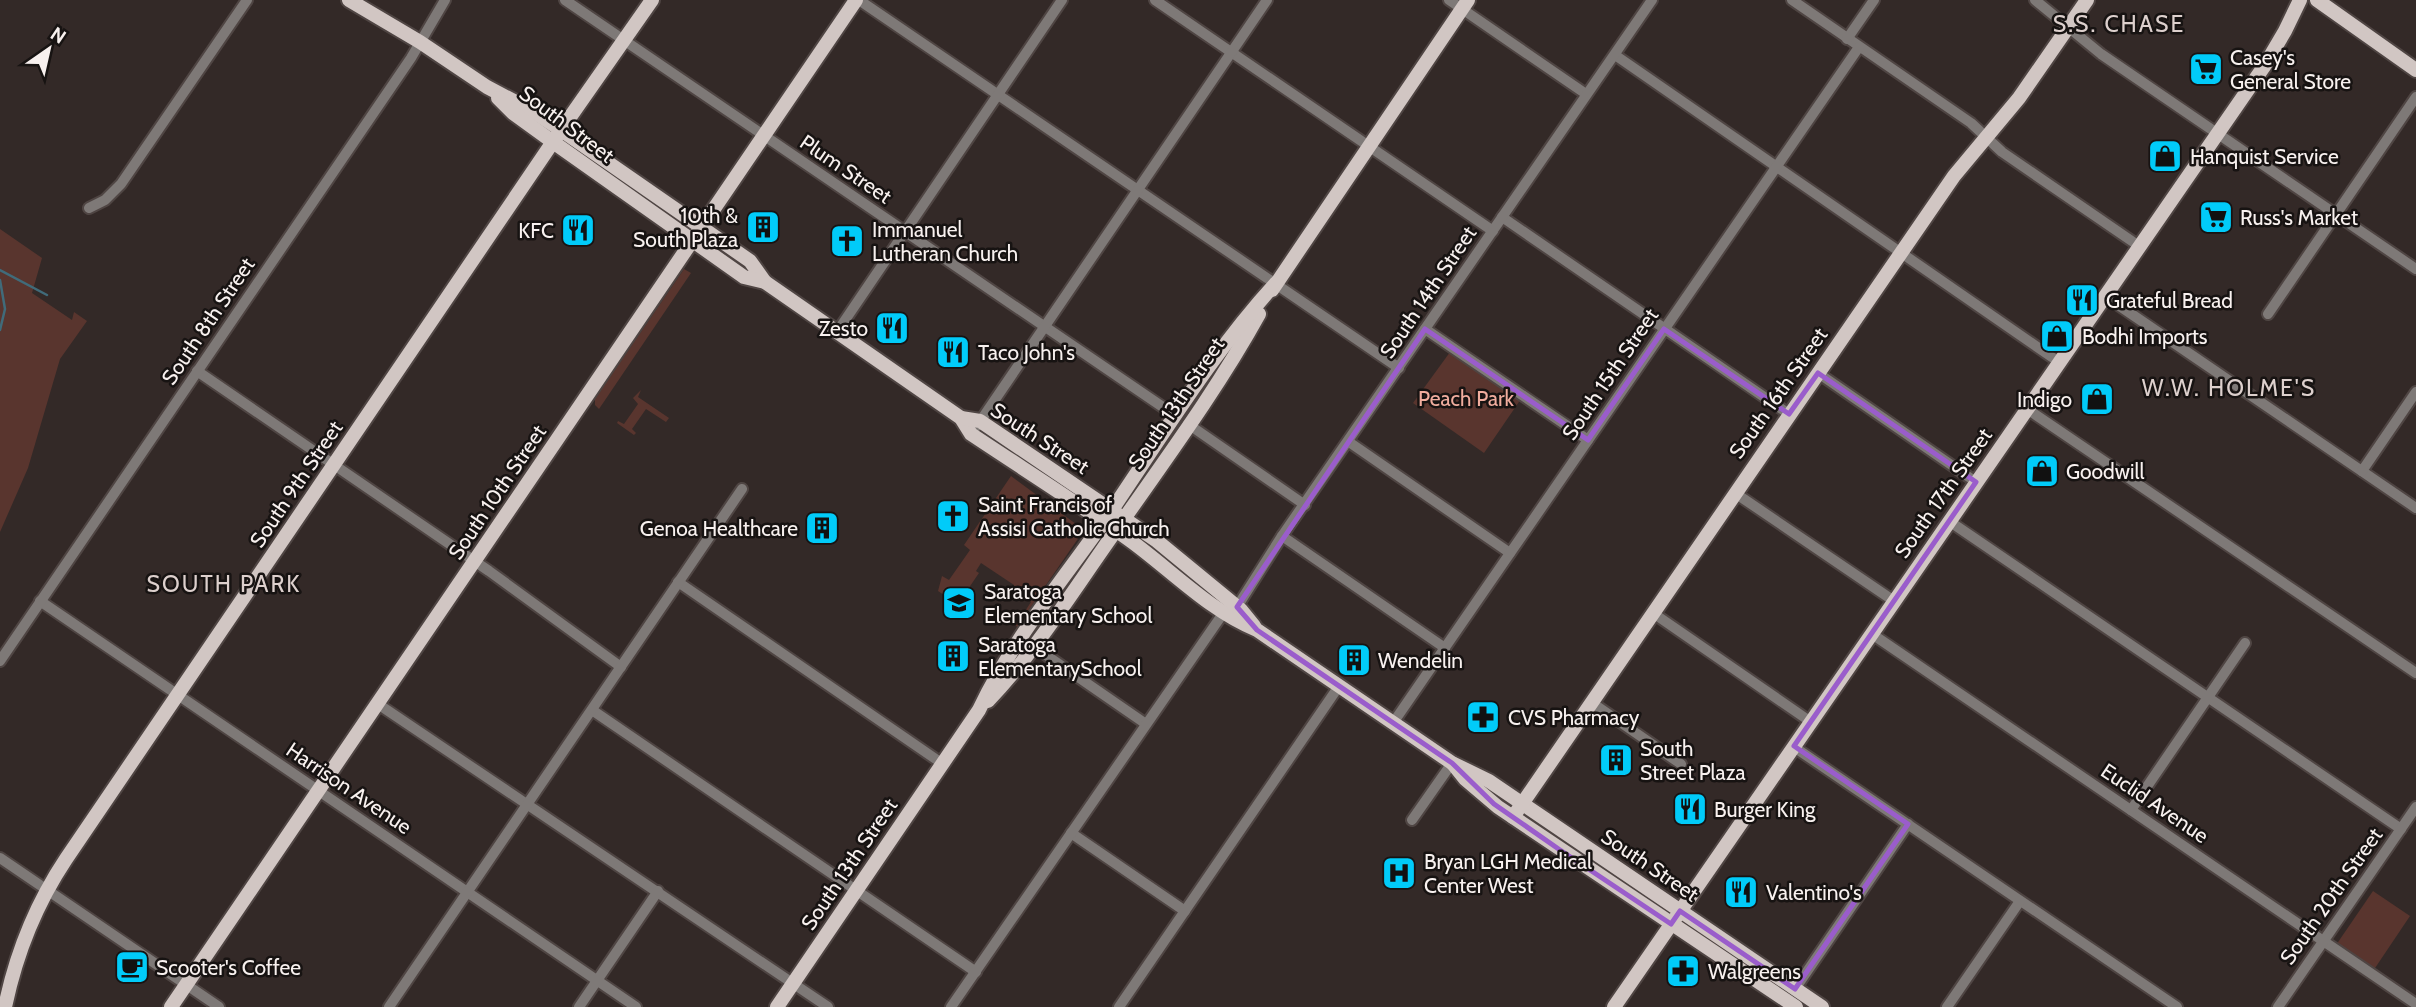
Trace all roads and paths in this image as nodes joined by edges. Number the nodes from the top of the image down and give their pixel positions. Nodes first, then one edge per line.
1 (247, 0) edge
2 (349, 0) edge
3 (445, 0) edge
4 (565, 0) edge
5 (652, 0) edge
6 (858, 0) edge
7 (1062, 0) edge
8 (1155, 0) edge
9 (1267, 0) edge
10 (1449, 0) edge
11 (1652, 0) edge
12 (1792, 0) edge
13 (1874, 0) edge
14 (2035, 0) edge
15 (2087, 0) edge
16 (2300, 0) edge
17 (2317, 0) edge
18 (1465, 4) edge
19 (2068, 27) junction
20 (1847, 39) junction
21 (624, 40) junction
22 (420, 42) junction
23 (1859, 47) junction
24 (1231, 53) junction
25 (1615, 55) junction
26 (2416, 70) edge
27 (998, 94) junction
28 (1586, 94) junction
29 (2416, 97) edge
30 (2217, 133) junction
31 (557, 136) junction
32 (764, 136) junction
33 (1986, 137) junction
34 (1368, 146) junction
35 (1777, 166) junction
36 (1138, 190) junction
37 (89, 208) dead end
38 (2336, 215) junction
39 (1502, 217) junction
40 (702, 227) junction
41 (904, 231) junction
42 (1493, 231) junction
43 (693, 240) junction
44 (2139, 246) junction
45 (1901, 253) junction
46 (2416, 269) edge
47 (765, 282) junction
48 (1276, 283) junction
49 (2105, 296) junction
50 (2268, 314) dead end
51 (1045, 327) junction
52 (1426, 329) junction
53 (1664, 329) junction
54 (837, 332) junction
55 (2059, 362) junction
56 (1399, 368) junction
57 (197, 371) junction
58 (1818, 373) junction
59 (2416, 392) edge
60 (2027, 408) junction
61 (1789, 414) junction
62 (1175, 416) junction
63 (961, 418) junction
64 (980, 421) junction
65 (1188, 424) junction
66 (971, 434) junction
67 (1588, 440) junction
68 (1349, 442) junction
69 (334, 465) junction
70 (2362, 471) junction
71 (1976, 482) junction
72 (742, 489) dead end
73 (1735, 493) junction
74 (1305, 505) junction
75 (2416, 508) edge
76 (1114, 520) junction
77 (1949, 521) junction
78 (1282, 536) junction
79 (1510, 554) junction
80 (475, 562) junction
81 (678, 582) junction
82 (40, 601) junction
83 (1894, 601) junction
84 (1230, 609) junction
85 (1653, 613) junction
86 (1872, 634) junction
87 (2245, 643) dead end
88 (1033, 646) junction
89 (1445, 648) junction
90 (0, 661) edge
91 (621, 667) junction
92 (2416, 673) edge
93 (1339, 686) junction
94 (177, 695) junction
95 (2208, 697) junction
96 (1591, 702) junction
97 (378, 704) junction
98 (592, 710) junction
99 (979, 710) junction
100 (1811, 722) junction
101 (1394, 723) junction
102 (1146, 724) junction
103 (1794, 747) junction
104 (1452, 763) junction
105 (943, 764) junction
106 (1681, 764) dead end
107 (318, 791) junction
108 (1522, 804) junction
109 (528, 805) junction
110 (2416, 807) edge
111 (2130, 810) junction
112 (1513, 817) junction
113 (1412, 820) dead end
114 (1908, 824) junction
115 (2401, 829) junction
116 (1071, 833) junction
117 (0, 858) edge
118 (47, 890) junction
119 (857, 890) junction
120 (657, 891) junction
121 (468, 892) junction
122 (2020, 901) junction
123 (1185, 911) junction
124 (1680, 911) junction
125 (1671, 924) junction
126 (2324, 941) junction
127 (976, 972) junction
128 (597, 980) junction
129 (793, 983) junction
130 (186, 984) junction
131 (1795, 989) junction
132 (2416, 1004) edge
133 (5, 1007) edge
134 (171, 1007) edge
135 (219, 1007) edge
136 (389, 1007) edge
137 (579, 1007) edge
138 (636, 1007) edge
139 (777, 1007) edge
140 (828, 1007) edge
141 (951, 1007) edge
142 (1119, 1007) edge
143 (1614, 1007) edge
144 (1796, 1007) edge
145 (1822, 1007) edge
146 (1947, 1007) edge
147 (2176, 1007) edge
148 (2278, 1007) edge

1 - 37 street
2 - 22 main road, South Street
3 - 22 street, South 8th Street
4 - 21 street, Plum Street
5 - 21 main road, South 9th Street
6 - 27 street
6 - 32 main road, South 10th Street
7 - 27 street
8 - 24 street
9 - 24 street
10 - 18 street
11 - 25 street, South 14th Street
12 - 20 street
13 - 20 street
14 - 19 street
15 - 19 main road, South 16th Street
16 - 30 main road, South 17th Street
17 - 26 main road
18 - 28 street
18 - 34 main road, South 13th Street
19 - 30 street
19 - 33 main road, South 16th Street
20 - 23 street
21 - 31 main road, South 9th Street
21 - 32 street, Plum Street
22 - 31 main road, South Street
22 - 57 street, South 8th Street
23 - 33 street
23 - 35 street, South 15th Street
24 - 34 street
24 - 36 street
25 - 28 street, South 14th Street
25 - 35 street
27 - 36 street
27 - 41 street
28 - 39 street, South 14th Street
29 - 38 street
30 - 38 street
30 - 44 main road, South 17th Street
31 - 40 main road, South Street
31 - 43 main road, South Street
31 - 69 main road, South 9th Street
32 - 40 main road, South 10th Street
32 - 41 street, Plum Street
33 - 44 street
33 - 45 main road, South 16th Street
34 - 42 street
34 - 48 main road, South 13th Street
35 - 45 street
35 - 53 street, South 15th Street
36 - 48 street
36 - 51 street
38 - 46 street
38 - 50 street
39 - 42 street, South 14th Street
39 - 53 street
40 - 43 main road, South 10th Street
40 - 47 main road, South Street
41 - 51 street, Plum Street
41 - 54 street
42 - 52 street, South 14th Street
43 - 47 main road, South Street
43 - 80 main road, South 10th Street
44 - 49 main road, South 17th Street
45 - 55 street
45 - 58 main road, South 16th Street
47 - 54 main road, South Street
48 - 56 street
48 - 62 main road, South 13th Street
48 - 65 main road, South 13th Street
49 - 55 main road, South 17th Street
49 - 70 street
51 - 62 street, Plum Street
51 - 64 street
52 - 56 street, South 14th Street
52 - 67 street
53 - 61 street
53 - 67 street, South 15th Street
54 - 63 main road, South Street
55 - 60 main road, South 17th Street
56 - 68 street, South 14th Street
57 - 69 street
57 - 82 street, South 8th Street
58 - 61 main road, South 16th Street
58 - 71 street
59 - 70 street
60 - 71 main road, South 17th Street
60 - 92 street
61 - 73 main road, South 16th Street
62 - 76 main road, South 13th Street
63 - 64 main road, South Street
63 - 66 main road, South Street
64 - 66 street
64 - 76 main road, South Street
65 - 74 street
65 - 76 main road, South 13th Street
66 - 76 main road, South Street
67 - 79 street, South 15th Street
68 - 74 street, South 14th Street
68 - 79 street
69 - 80 street
69 - 94 main road, South 9th Street
70 - 75 street
71 - 77 main road, South 17th Street
72 - 81 street
73 - 83 street
73 - 85 main road, South 16th Street
74 - 78 street, South 14th Street
76 - 84 main road, South Street
76 - 88 main road, South 13th Street
76 - 99 main road, South 13th Street
77 - 83 main road, South 17th Street
77 - 95 street
78 - 84 street, South 14th Street
78 - 89 street
79 - 89 street, South 15th Street
80 - 91 street
80 - 97 main road, South 10th Street
81 - 91 street
81 - 105 street
82 - 90 street, South 8th Street
82 - 94 street, Harrison Avenue
83 - 86 main road, South 17th Street
84 - 93 main road, South Street
84 - 102 street, South 14th Street
85 - 96 main road, South 16th Street
85 - 100 street
86 - 100 main road, South 17th Street
86 - 111 street, Euclid Avenue
87 - 95 street
88 - 99 main road, South 13th Street
88 - 102 street
89 - 101 street, South 15th Street
91 - 98 street
93 - 101 main road, South Street
93 - 123 street
94 - 107 street, Harrison Avenue
94 - 118 main road, South 9th Street
95 - 111 street
95 - 115 street
96 - 106 street
96 - 108 main road, South 16th Street
97 - 107 main road, South 10th Street
97 - 109 street
98 - 109 street
98 - 119 street
99 - 105 main road, South 13th Street
100 - 103 main road, South 17th Street
101 - 104 main road, South Street
102 - 116 street, South 14th Street
103 - 114 street
103 - 124 main road, South 17th Street
104 - 108 main road, South Street
104 - 112 main road, South Street
104 - 113 street
105 - 119 main road, South 13th Street
107 - 121 street, Harrison Avenue
107 - 130 main road, South 10th Street
108 - 112 main road, South 16th Street
108 - 124 main road, South Street
109 - 120 street
109 - 121 street
110 - 115 street, South 20th Street
111 - 126 street, Euclid Avenue
112 - 125 main road, South Street
114 - 122 street
114 - 131 street
115 - 126 street, South 20th Street
116 - 123 street
116 - 127 street, South 14th Street
117 - 118 street
118 - 130 street
118 - 133 main road, South 9th Street
119 - 127 street
119 - 129 main road, South 13th Street
120 - 128 street
120 - 129 street
121 - 128 street, Harrison Avenue
121 - 136 street
122 - 146 street
122 - 147 street
123 - 142 street
124 - 125 main road, South 17th Street
124 - 131 main road, South Street
125 - 143 main road, South 17th Street
125 - 144 main road, South Street
126 - 132 street, Euclid Avenue
126 - 148 street, South 20th Street
127 - 141 street, South 14th Street
128 - 137 street
128 - 138 street, Harrison Avenue
129 - 139 main road, South 13th Street
129 - 140 street
130 - 134 main road, South 10th Street
130 - 135 street
131 - 145 main road, South Street

